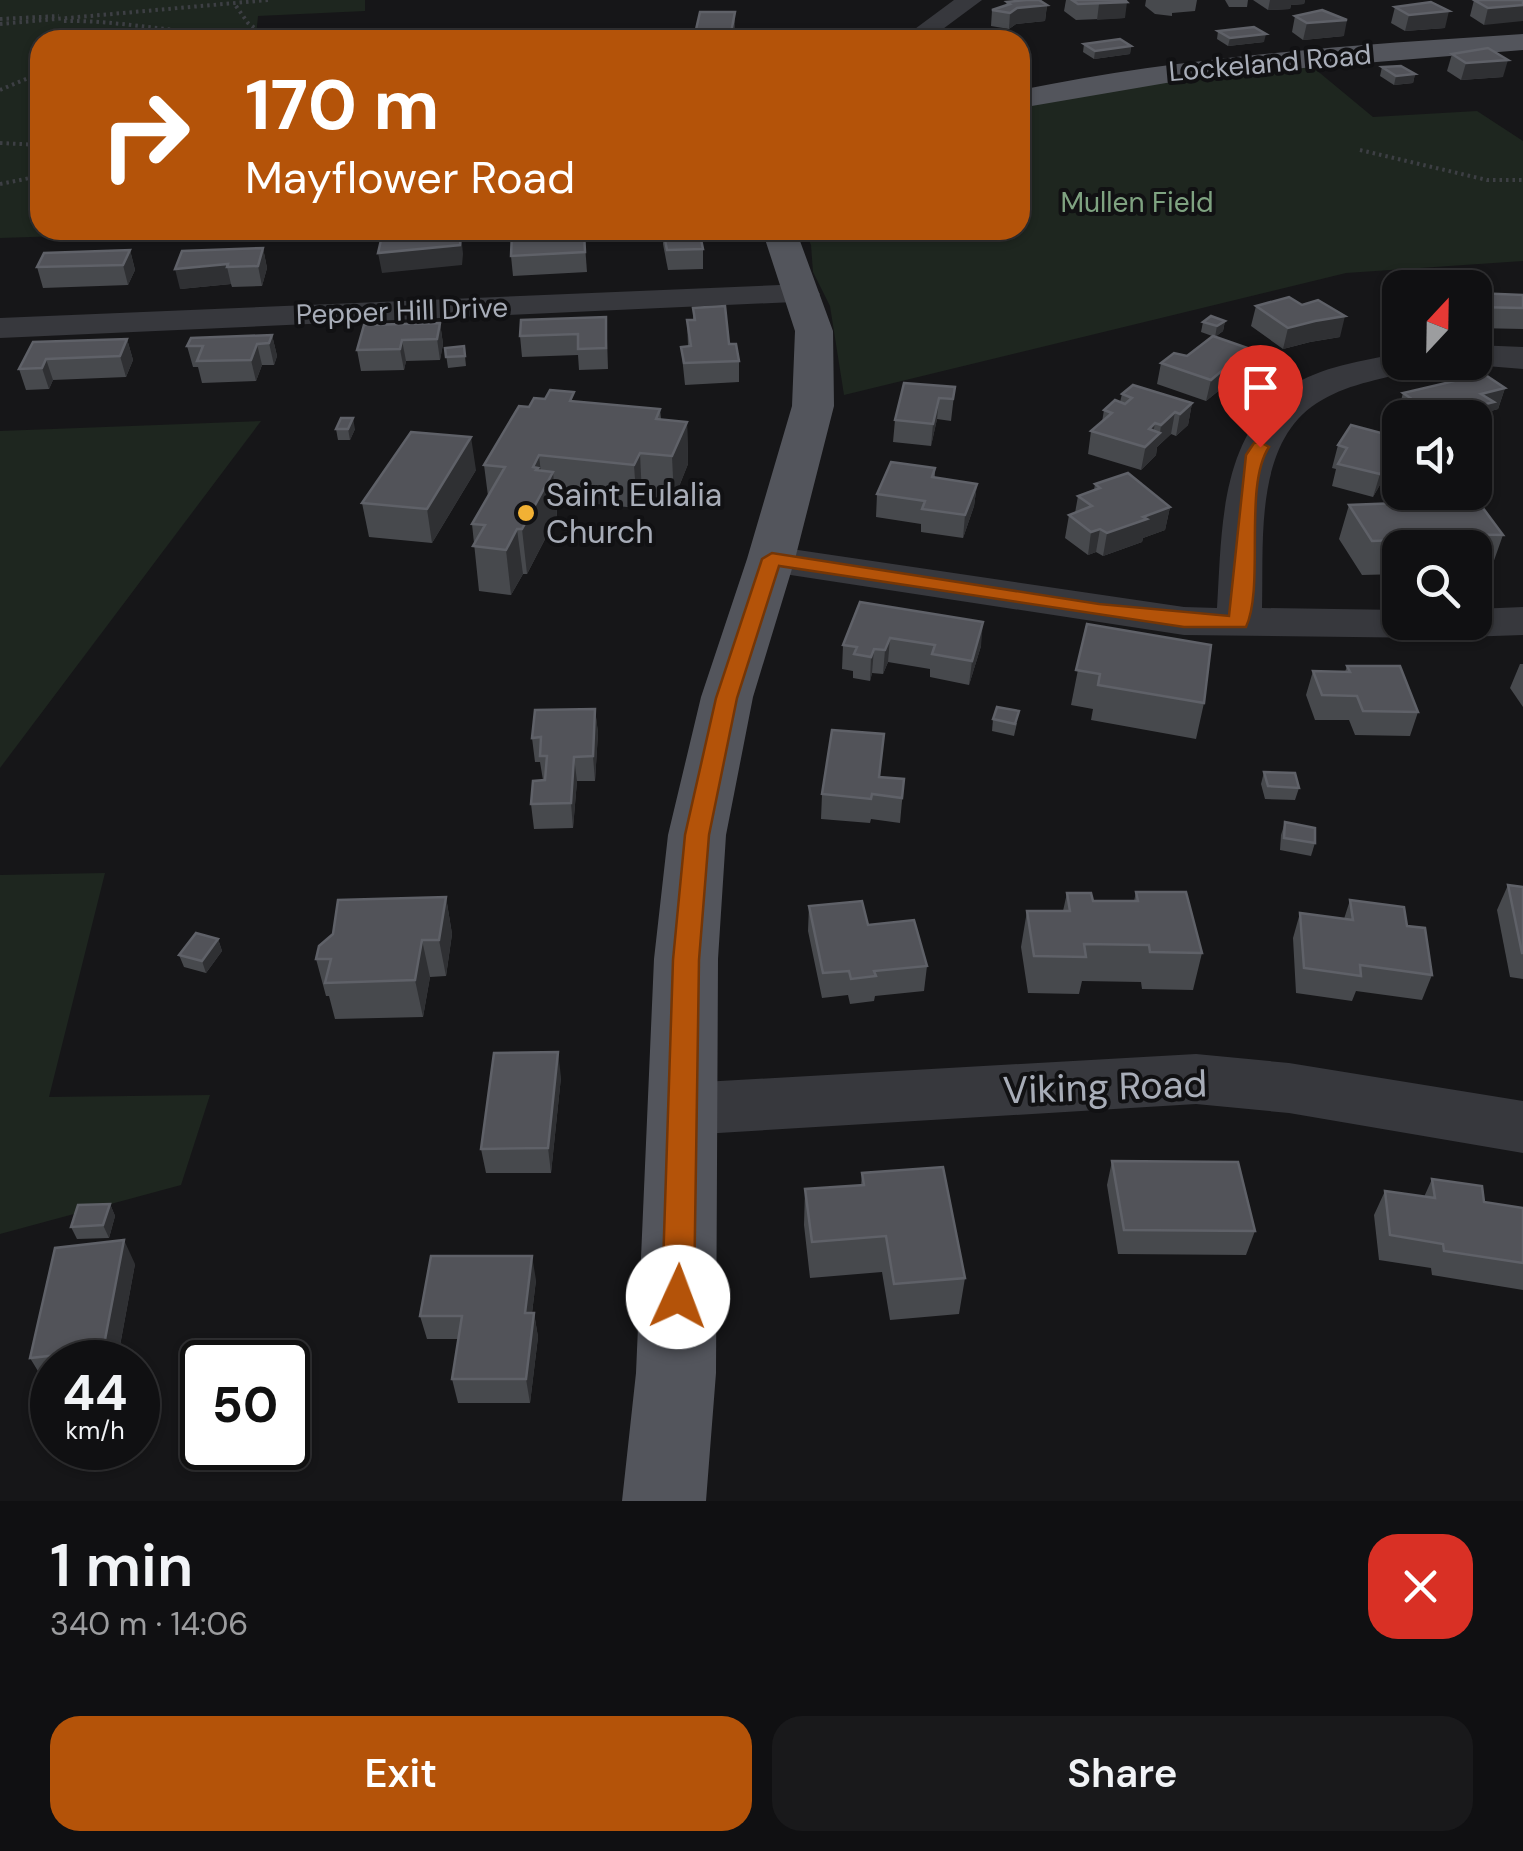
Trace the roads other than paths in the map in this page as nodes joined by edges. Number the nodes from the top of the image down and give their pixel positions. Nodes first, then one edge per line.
1 (999, 0) edge
2 (961, 1) edge
3 (925, 30) edge
4 (1523, 42) edge
5 (1030, 96) edge
6 (784, 240) edge
7 (803, 294) junction
8 (0, 328) edge
9 (1492, 357) edge
10 (1523, 358) edge
11 (1382, 368) edge
12 (772, 559) junction
13 (1523, 620) edge
14 (1239, 622) junction
15 (685, 1109) junction
16 (1523, 1126) edge
17 (664, 1501) edge

1 - 2 street
2 - 3 street
4 - 5 main road, Lockeland Road
6 - 7 main road
7 - 8 street, Pepper Hill Drive
7 - 12 main road
9 - 10 street
11 - 14 street
12 - 14 street
12 - 15 main road
13 - 14 street
15 - 16 street, Viking Road
15 - 17 main road

